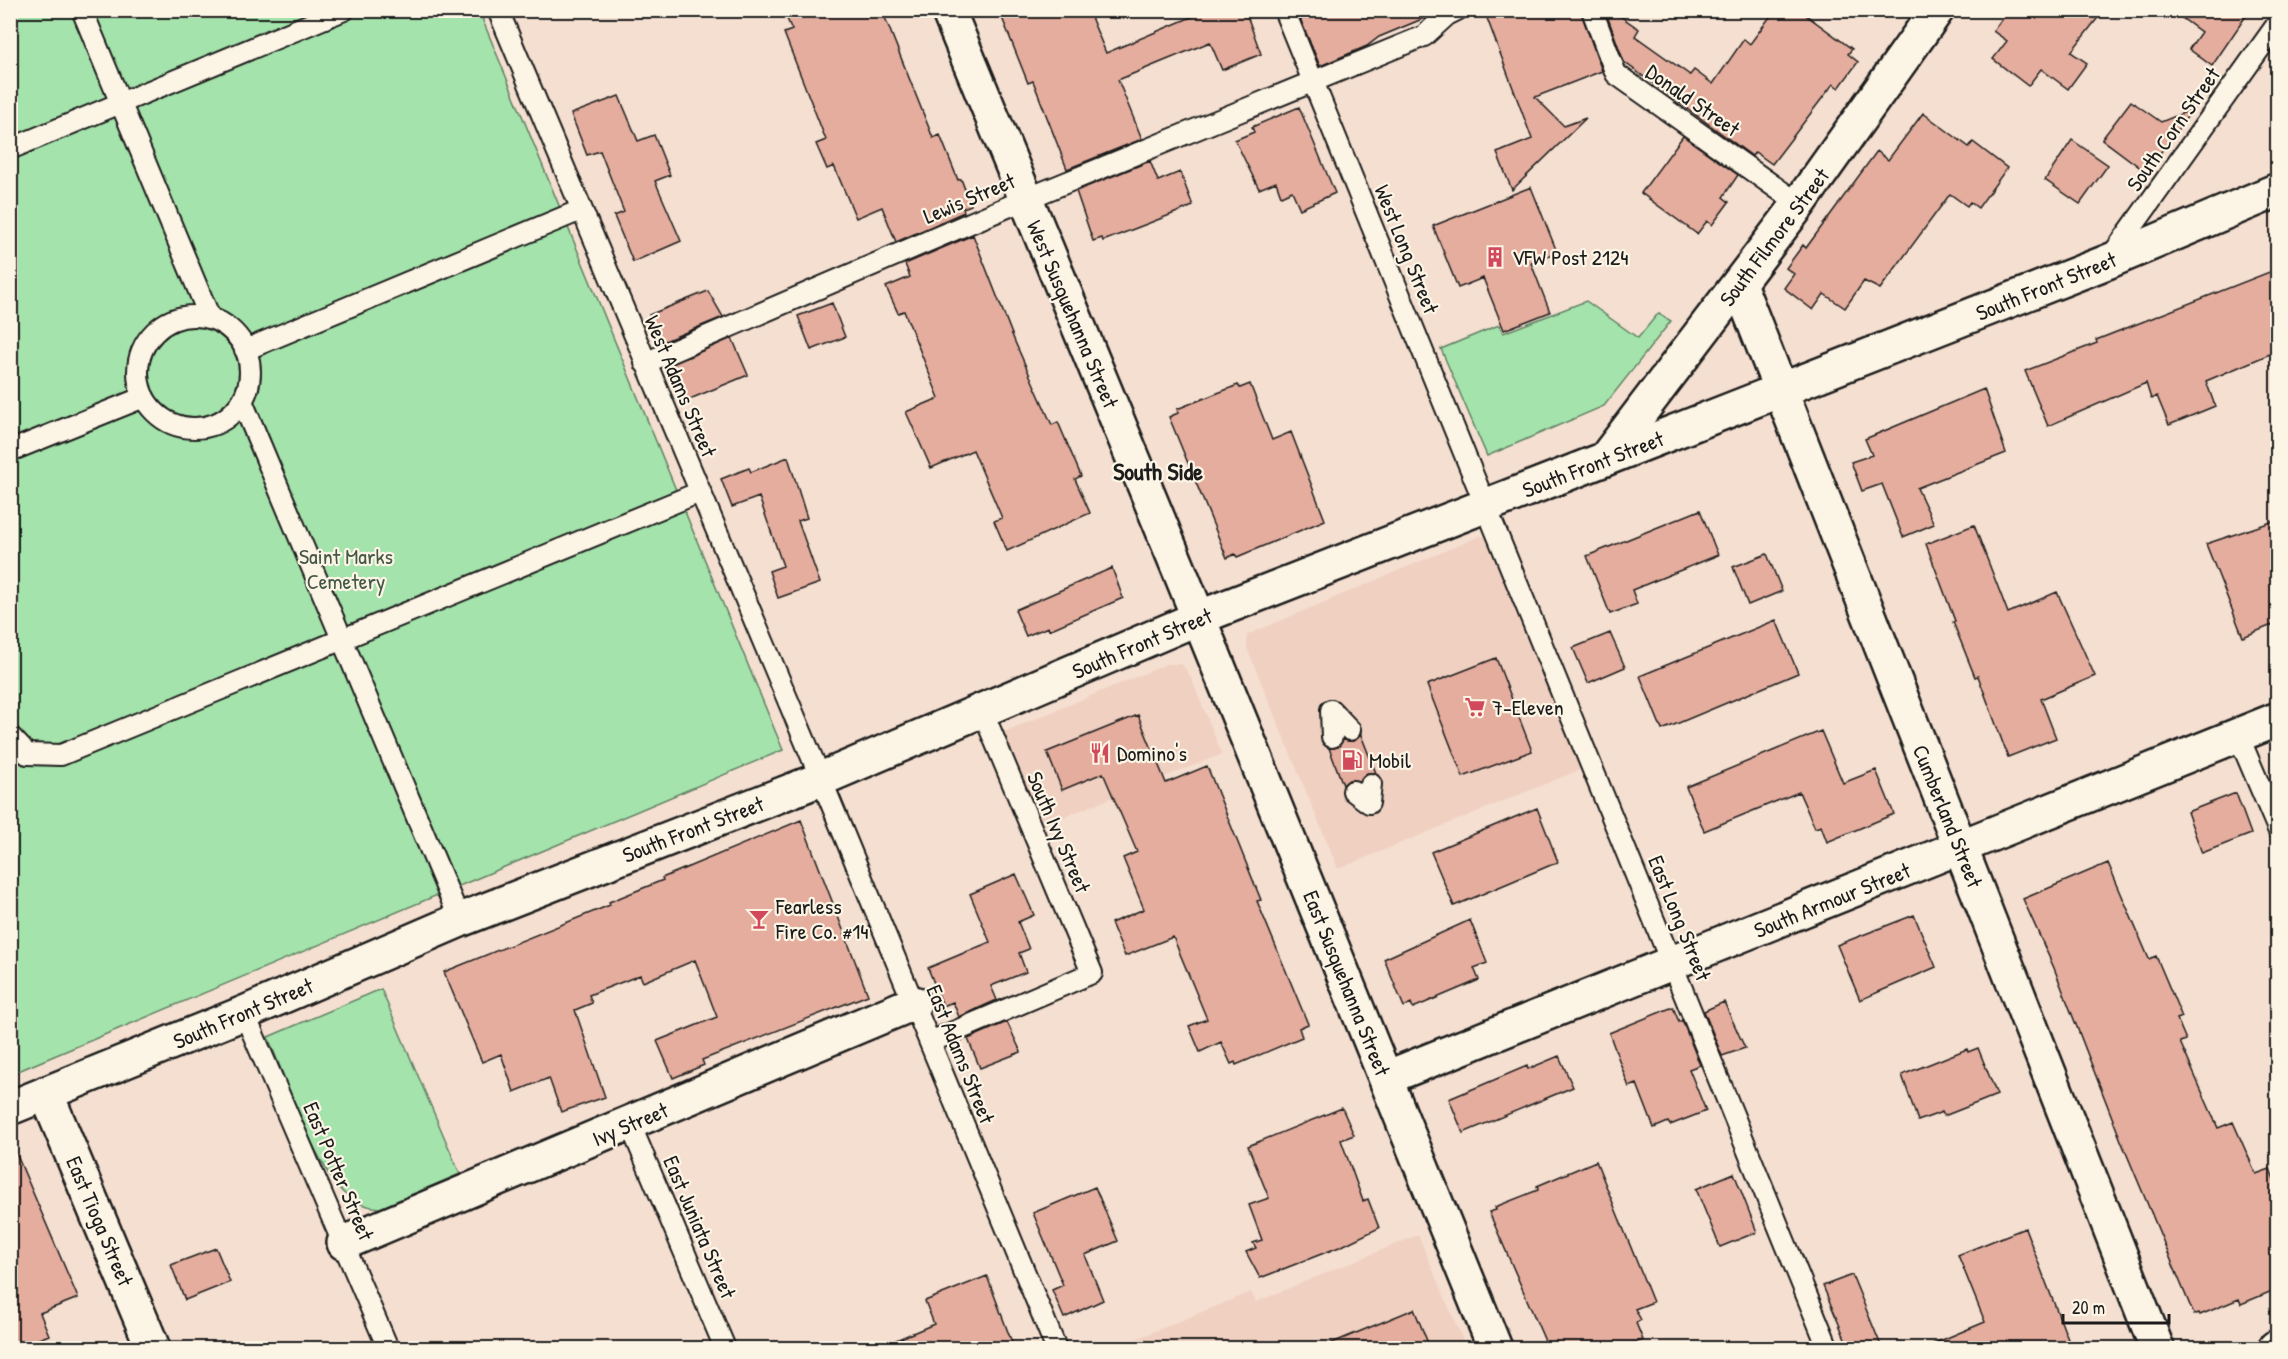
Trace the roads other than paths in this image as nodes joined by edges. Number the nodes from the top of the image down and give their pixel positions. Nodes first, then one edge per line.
1 (82, 10) edge
2 (344, 10) edge
3 (498, 10) edge
4 (948, 10) edge
5 (1284, 10) edge
6 (1457, 10) edge
7 (1592, 10) edge
8 (1937, 10) edge
9 (2277, 23) edge
10 (1313, 82) junction
11 (120, 104) junction
12 (10, 149) edge
13 (2277, 190) edge
14 (1026, 200) junction
15 (1799, 204) junction
16 (581, 210) junction
17 (2107, 262) junction
18 (1739, 284) junction
19 (210, 318) junction
20 (245, 350) junction
21 (645, 363) junction
22 (1780, 390) junction
23 (144, 397) junction
24 (242, 401) junction
25 (10, 451) edge
26 (1605, 459) junction
27 (700, 492) junction
28 (1486, 505) junction
29 (1198, 618) junction
30 (342, 639) junction
31 (982, 710) junction
32 (2277, 719) edge
33 (1350, 729) dead end
34 (2238, 735) junction
35 (10, 736) edge
36 (1332, 737) dead end
37 (821, 779) junction
38 (2277, 829) edge
39 (1960, 848) junction
40 (460, 920) junction
41 (1673, 963) junction
42 (914, 1003) junction
43 (244, 1013) junction
44 (930, 1042) junction
45 (1386, 1078) junction
46 (46, 1093) junction
47 (10, 1108) edge
48 (630, 1124) junction
49 (344, 1242) junction
50 (153, 1348) edge
51 (388, 1348) edge
52 (725, 1348) edge
53 (1056, 1348) edge
54 (1495, 1348) edge
55 (1828, 1348) edge
56 (2157, 1348) edge

1 - 11 lane
2 - 11 lane
3 - 16 lane, West Adams Street
4 - 14 street, West Susquehanna Street
5 - 10 lane, West Long Street
6 - 10 lane, Lewis Street
7 - 15 lane, Donald Street
8 - 15 street, South Filmore Street
9 - 17 lane, South Corn Street
10 - 14 lane, Lewis Street
10 - 28 lane, West Long Street
11 - 12 lane
11 - 19 lane
13 - 17 street, South Front Street
14 - 21 lane, Lewis Street
14 - 29 street, West Susquehanna Street
15 - 18 street, South Filmore Street
16 - 20 lane
16 - 21 lane, West Adams Street
17 - 22 street, South Front Street
18 - 22 street, Cumberland Street
18 - 26 street, South Filmore Street
19 - 20 lane
19 - 23 lane
20 - 24 lane
21 - 27 lane, West Adams Street
22 - 26 street, South Front Street
22 - 39 street, Cumberland Street
23 - 24 lane
23 - 25 lane
24 - 30 lane
26 - 28 street, South Front Street
27 - 30 lane
27 - 37 lane, West Adams Street
28 - 29 street, South Front Street
28 - 41 lane, East Long Street
29 - 31 street, South Front Street
29 - 45 street, East Susquehanna Street
30 - 35 lane
30 - 40 lane
31 - 37 street, South Front Street
31 - 44 lane, South Ivy Street
32 - 34 street, South Armour Street
33 - 36 lane
34 - 38 lane
34 - 39 street, South Armour Street
37 - 40 street, South Front Street
37 - 42 lane, East Adams Street
39 - 41 street, South Armour Street
39 - 56 street, Cumberland Street
40 - 43 street, South Front Street
41 - 45 street, South Armour Street
41 - 55 lane, East Long Street
42 - 44 lane, East Adams Street
42 - 48 street, Ivy Street
43 - 46 street, South Front Street
43 - 49 lane, East Potter Street
44 - 53 lane, East Adams Street
45 - 54 street, East Susquehanna Street
46 - 47 street, South Front Street
46 - 50 street, East Tioga Street
48 - 49 street, Ivy Street
48 - 52 lane, East Juniata Street
49 - 51 lane, East Potter Street

